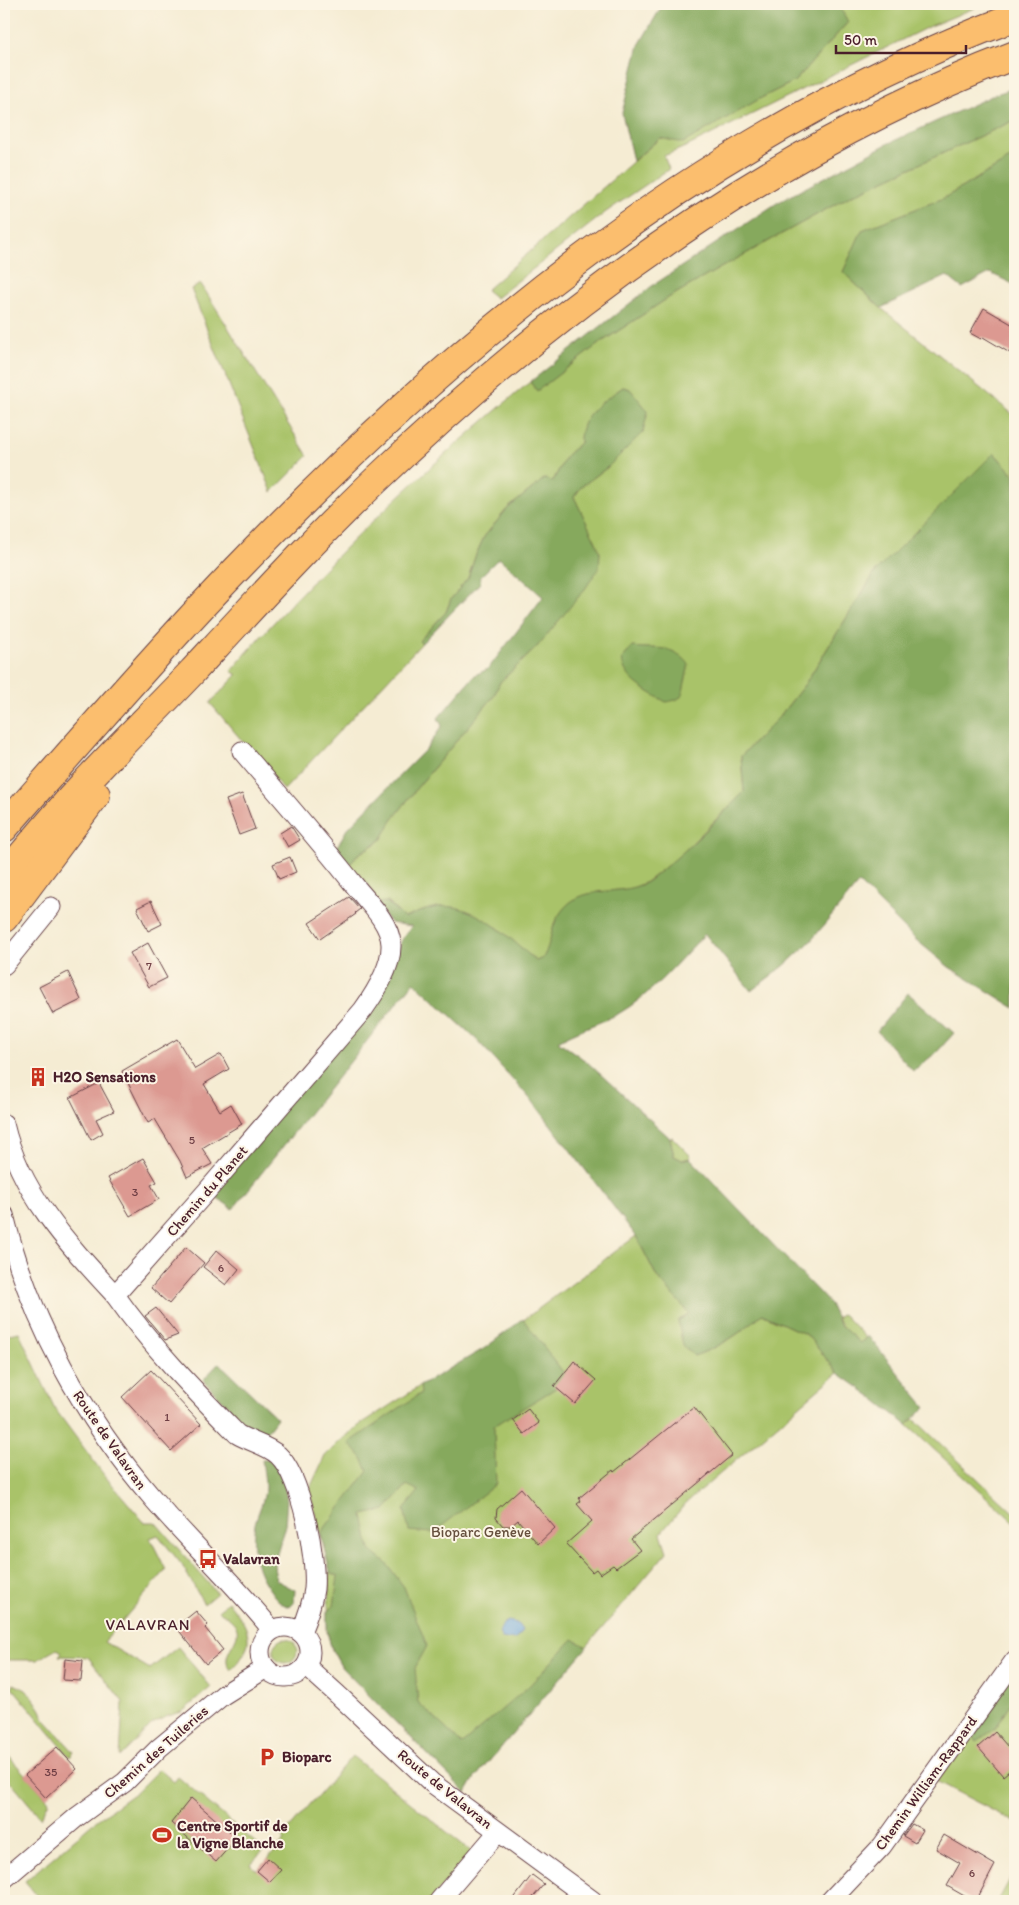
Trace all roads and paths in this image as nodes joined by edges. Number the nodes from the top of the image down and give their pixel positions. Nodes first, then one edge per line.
1 (1015, 17) edge
2 (1015, 56) edge
3 (190, 674) junction
4 (242, 751) dead end
5 (4, 828) edge
6 (4, 876) edge
7 (51, 907) dead end
8 (4, 918) edge
9 (4, 965) edge
10 (4, 1124) edge
11 (4, 1216) edge
12 (115, 1295) junction
13 (272, 1630) junction
14 (301, 1632) junction
15 (1015, 1660) edge
16 (306, 1666) junction
17 (266, 1668) junction
18 (498, 1832) junction
19 (4, 1879) edge
20 (438, 1901) edge
21 (593, 1901) edge
22 (830, 1901) edge

1 - 5 highway
2 - 3 highway
3 - 6 highway
3 - 8 highway
4 - 12 street, Chemin du Planet
7 - 9 street
10 - 12 street
11 - 13 street, Route de Valavran
12 - 14 street
13 - 14 street
13 - 17 street
14 - 16 street
15 - 22 street, Chemin William-Rappard
16 - 17 street
16 - 18 street, Route de Valavran
17 - 19 street, Chemin des Tuileries
18 - 20 street
18 - 21 street, Route de Valavran

